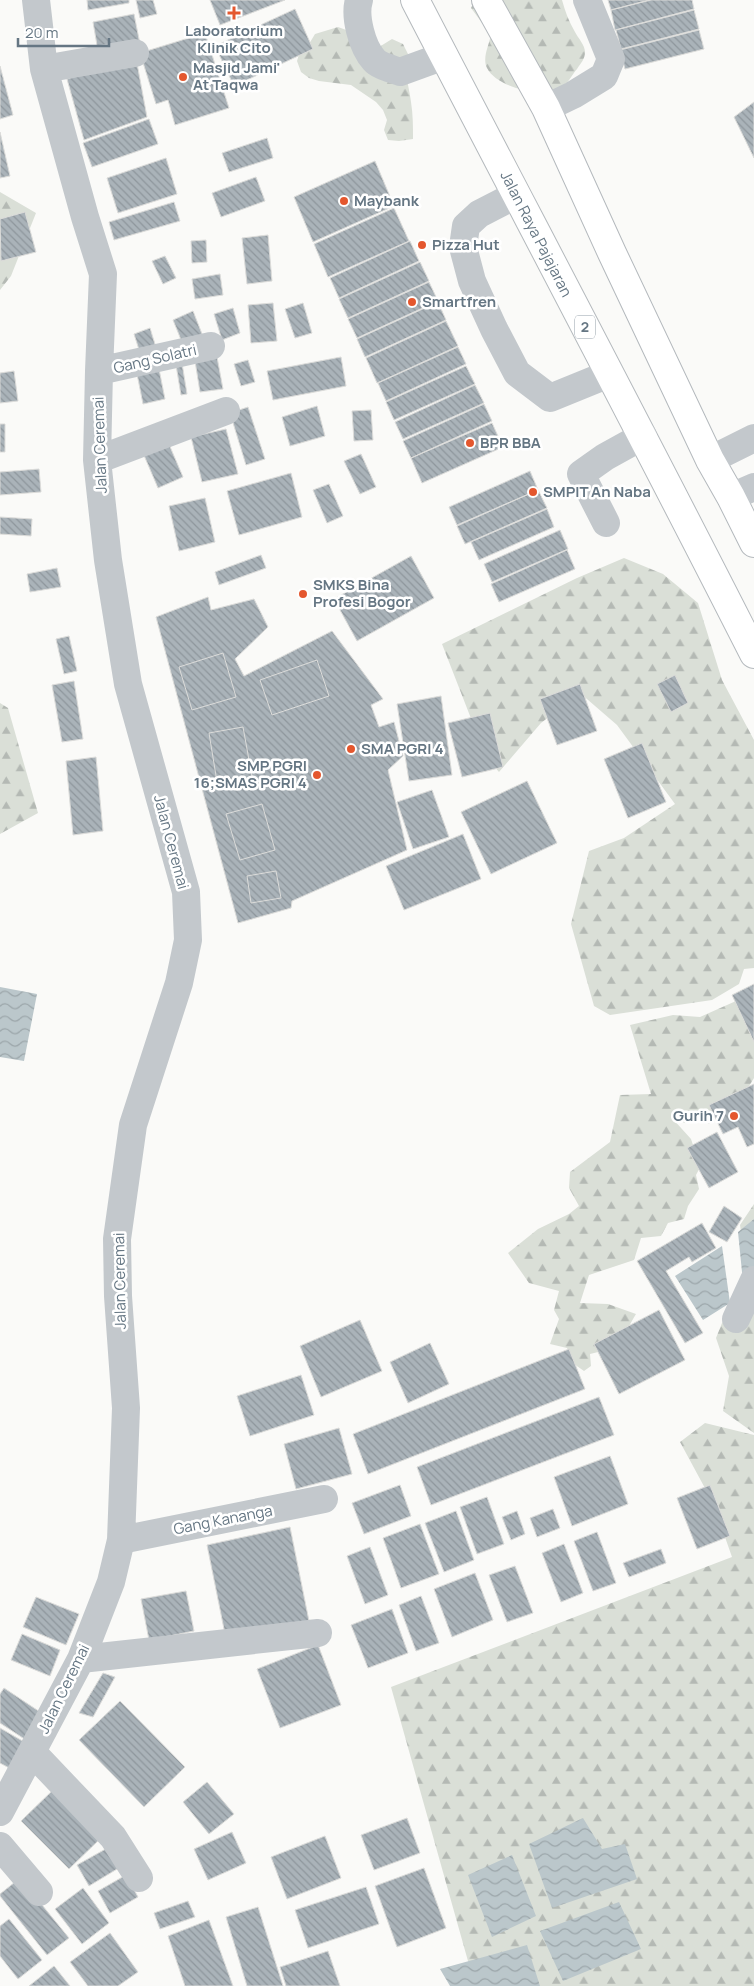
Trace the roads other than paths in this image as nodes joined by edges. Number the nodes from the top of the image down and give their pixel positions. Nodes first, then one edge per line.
1 (36, 0) edge
2 (359, 0) edge
3 (415, 0) edge
4 (486, 0) edge
5 (587, 0) edge
6 (135, 53) dead end
7 (444, 56) junction
8 (44, 69) junction
9 (546, 108) junction
10 (516, 194) junction
11 (211, 346) dead end
12 (99, 371) junction
13 (609, 374) junction
14 (226, 410) dead end
15 (643, 436) junction
16 (754, 438) edge
17 (98, 460) junction
18 (710, 460) junction
19 (743, 492) edge
20 (606, 523) dead end
21 (754, 543) edge
22 (754, 654) edge
23 (754, 1280) edge
24 (736, 1320) dead end
25 (324, 1499) dead end
26 (121, 1540) junction
27 (318, 1633) dead end
28 (80, 1659) junction
29 (32, 1752) junction
30 (0, 1812) edge
31 (0, 1846) edge
32 (139, 1878) dead end
33 (39, 1892) dead end

1 - 8 street, Jalan Ceremai
2 - 7 street
3 - 7 highway, Jalan Raya Pajajaran / 2
4 - 9 highway
5 - 9 street
6 - 8 street
7 - 10 highway, Jalan Raya Pajajaran / 2
8 - 12 street, Jalan Ceremai
9 - 18 highway
10 - 13 highway, Jalan Raya Pajajaran / 2
10 - 13 street
11 - 12 street, Gang Solatri
12 - 17 street, Jalan Ceremai
13 - 15 highway, Jalan Raya Pajajaran / 2
14 - 17 street
15 - 20 street
15 - 22 highway, Jalan Raya Pajajaran / 2
16 - 18 street
17 - 26 street, Jalan Ceremai
18 - 19 highway
19 - 21 highway
23 - 24 street
25 - 26 street, Gang Kananga
26 - 28 street, Jalan Ceremai
27 - 28 street
28 - 29 street, Jalan Ceremai
29 - 30 street, Jalan Ceremai
29 - 32 street
31 - 33 street

